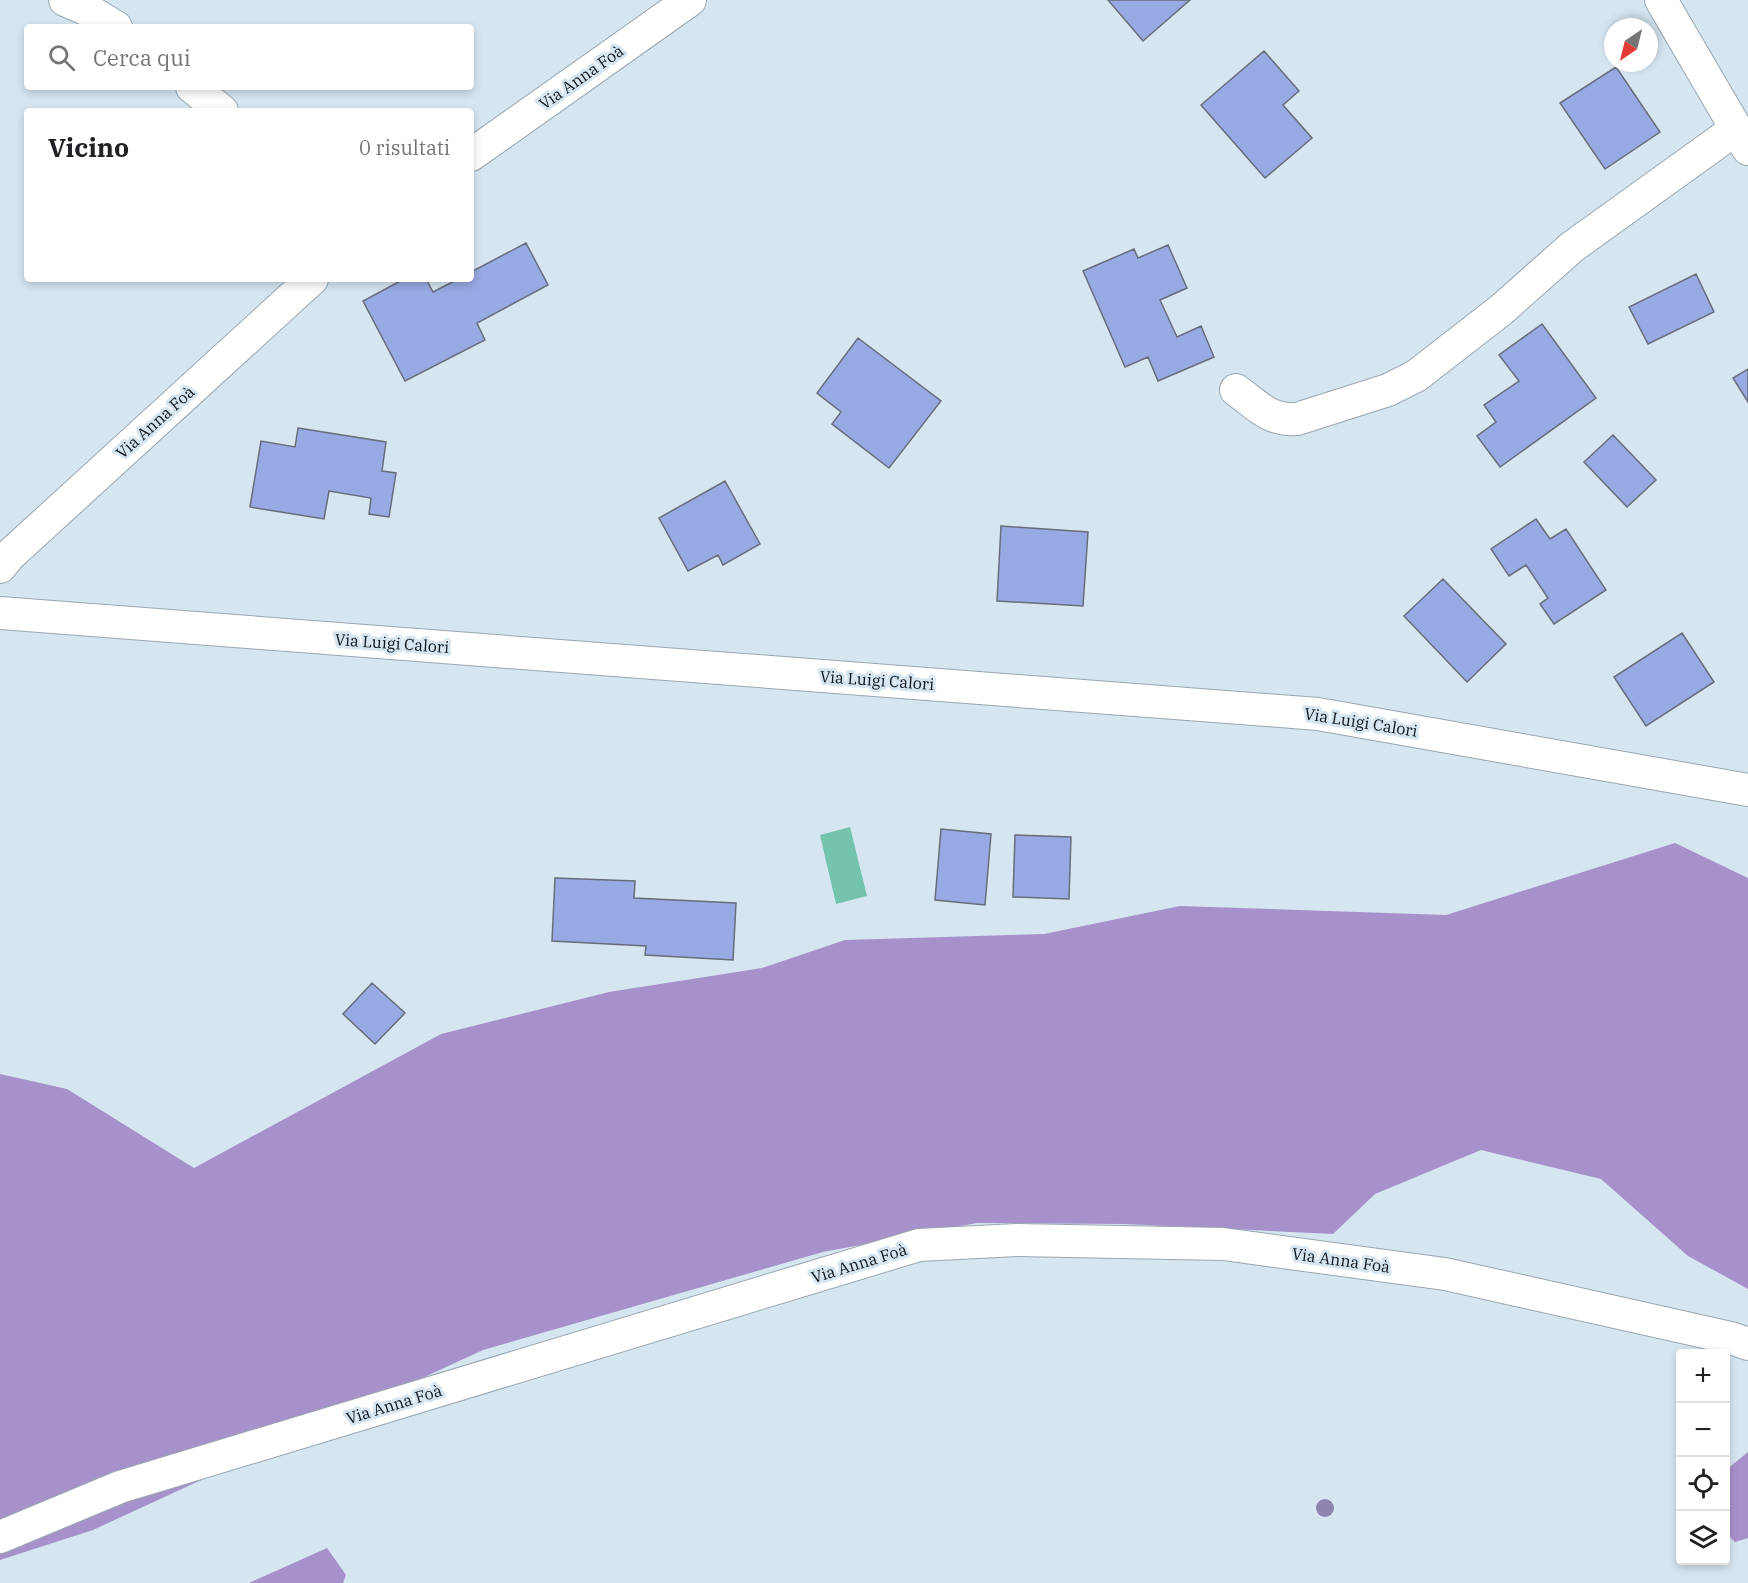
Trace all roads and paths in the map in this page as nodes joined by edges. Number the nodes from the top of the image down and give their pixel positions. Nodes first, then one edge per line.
1 (65, 0) edge
2 (690, 0) edge
3 (1661, 0) edge
4 (111, 24) edge
5 (196, 90) edge
6 (218, 108) edge
7 (1742, 139) edge
8 (474, 153) edge
9 (309, 282) edge
10 (1236, 390) dead end
11 (0, 567) edge
12 (0, 613) edge
13 (1748, 790) edge
14 (1748, 1344) edge
15 (0, 1537) edge

1 - 4 street
2 - 8 street, Via Anna Foà
3 - 7 street
5 - 6 street
7 - 10 street
9 - 11 street, Via Anna Foà
12 - 13 street, Via Luigi Calori
14 - 15 street, Via Anna Foà

